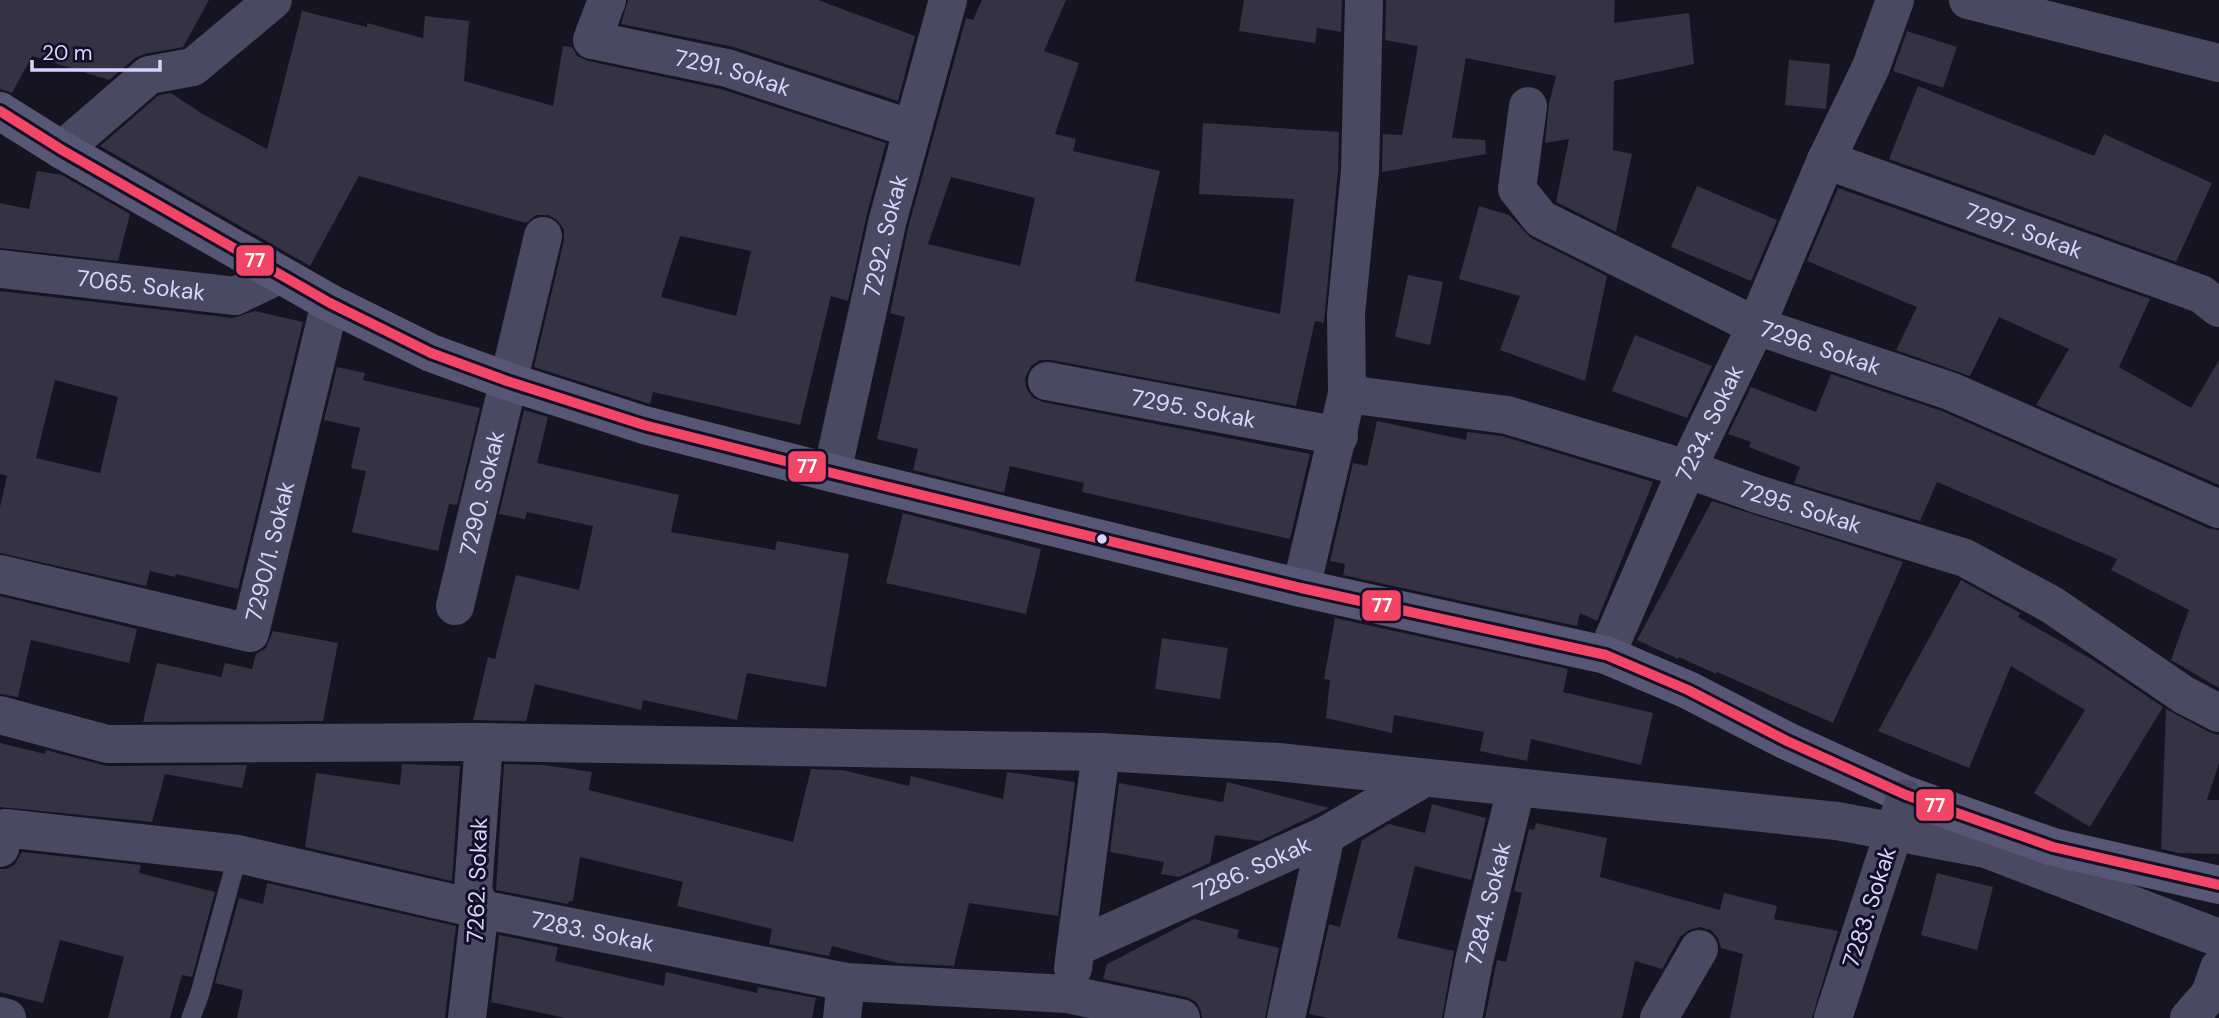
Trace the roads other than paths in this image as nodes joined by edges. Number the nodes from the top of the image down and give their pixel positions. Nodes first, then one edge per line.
1 (273, 0) edge
2 (607, 0) edge
3 (948, 0) edge
4 (1364, 0) edge
5 (1895, 0) edge
6 (1968, 0) edge
7 (2219, 63) edge
8 (1528, 106) dead end
9 (0, 111) edge
10 (912, 128) junction
11 (62, 150) junction
12 (1826, 160) junction
13 (543, 236) dead end
14 (0, 269) edge
15 (279, 275) junction
16 (330, 303) junction
17 (2219, 308) edge
18 (1756, 326) junction
19 (507, 381) junction
20 (1047, 381) dead end
21 (1347, 394) junction
22 (1339, 436) junction
23 (1687, 469) junction
24 (832, 473) junction
25 (2219, 509) edge
26 (0, 574) edge
27 (1301, 589) junction
28 (455, 606) dead end
29 (1606, 655) junction
30 (2219, 713) edge
31 (0, 715) edge
32 (484, 742) junction
33 (1101, 752) junction
34 (1424, 778) junction
35 (1516, 789) junction
36 (1905, 797) junction
37 (1326, 835) junction
38 (3, 838) edge
39 (238, 854) junction
40 (2219, 885) edge
41 (480, 908) junction
42 (2219, 938) edge
43 (1077, 947) junction
44 (1699, 949) dead end
45 (2217, 973) edge
46 (844, 1000) edge
47 (1056, 1010) edge
48 (0, 1016) edge
49 (7, 1018) edge
50 (191, 1018) edge
51 (467, 1018) edge
52 (1181, 1018) edge
53 (1286, 1018) edge
54 (1462, 1018) edge
55 (1659, 1018) edge
56 (1833, 1018) edge
57 (2189, 1018) edge

1 - 11 street
2 - 10 street, 7291. Sokak
3 - 10 street, 7292. Sokak
4 - 21 street
5 - 12 street, 7234. Sokak
6 - 7 street
8 - 18 street, 7296. Sokak
9 - 11 street
10 - 24 street, 7292. Sokak
11 - 15 street
12 - 17 street, 7297. Sokak
12 - 18 street, 7234. Sokak
13 - 19 street, 7290. Sokak
14 - 15 street, 7065. Sokak
15 - 16 street
16 - 19 street
16 - 26 street, 7290/1. Sokak
18 - 23 street, 7234. Sokak
18 - 25 street, 7296. Sokak
19 - 24 street
19 - 28 street, 7290. Sokak
20 - 22 street, 7295. Sokak
21 - 22 street
21 - 23 street, 7295. Sokak
22 - 27 street
23 - 29 street, 7234. Sokak
23 - 30 street, 7295. Sokak
24 - 27 street
27 - 29 street
29 - 36 street
31 - 32 street
32 - 33 street
32 - 41 street, 7262. Sokak
33 - 34 street
33 - 43 street
34 - 35 street
34 - 37 street, 7286. Sokak
35 - 42 street
35 - 54 street, 7284. Sokak
36 - 40 street
36 - 56 street, 7283. Sokak, bridge
37 - 43 street, 7286. Sokak
37 - 53 street
38 - 39 street, 7283. Sokak
39 - 41 street, 7283. Sokak
39 - 50 lane
41 - 46 street, 7283. Sokak
41 - 51 street, 7262. Sokak
43 - 47 street
44 - 55 street
45 - 57 street
46 - 47 street, 7283. Sokak
47 - 52 street, 7283. Sokak
48 - 49 street

